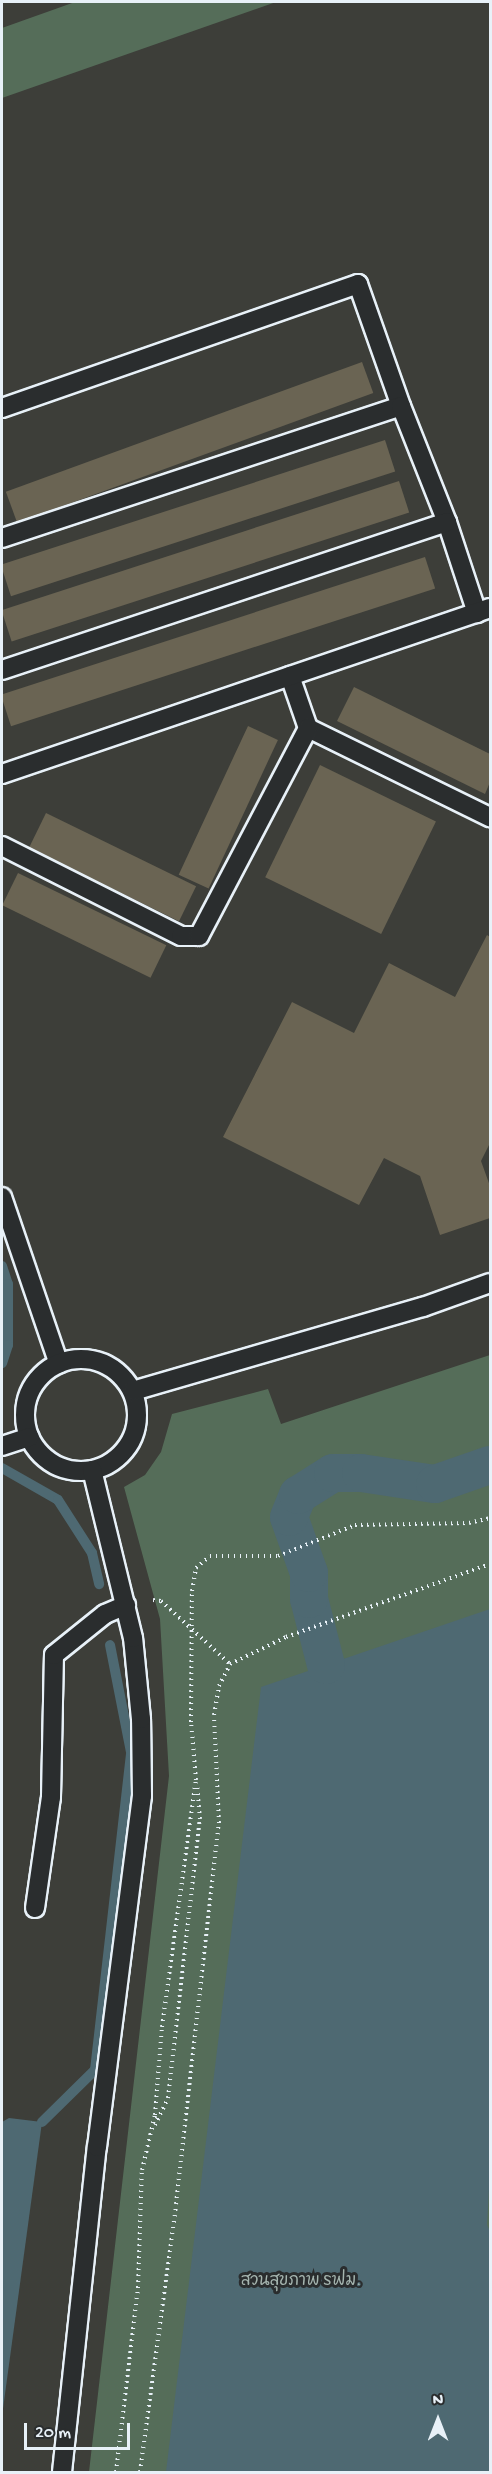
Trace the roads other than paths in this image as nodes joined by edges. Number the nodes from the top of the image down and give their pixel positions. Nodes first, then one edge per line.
1 (401, 406) junction
2 (2, 408) edge
3 (447, 522) junction
4 (2, 538) edge
5 (484, 611) edge
6 (2, 670) edge
7 (290, 676) junction
8 (308, 728) junction
9 (2, 774) edge
10 (490, 817) edge
11 (2, 846) edge
12 (2, 1197) edge
13 (490, 1283) edge
14 (59, 1364) junction
15 (133, 1391) junction
16 (30, 1437) junction
17 (2, 1446) edge
18 (92, 1470) junction
19 (126, 1605) junction
20 (35, 1908) dead end
21 (62, 2472) edge

1 - 2 lane
1 - 3 lane
1 - 4 lane
3 - 5 lane
3 - 6 lane
5 - 7 lane
7 - 8 lane
7 - 9 lane
8 - 10 lane
8 - 11 lane
12 - 14 lane
13 - 15 lane
14 - 15 lane
14 - 16 lane
15 - 18 lane
16 - 17 lane
16 - 18 lane
18 - 19 lane
19 - 20 lane
19 - 21 lane

